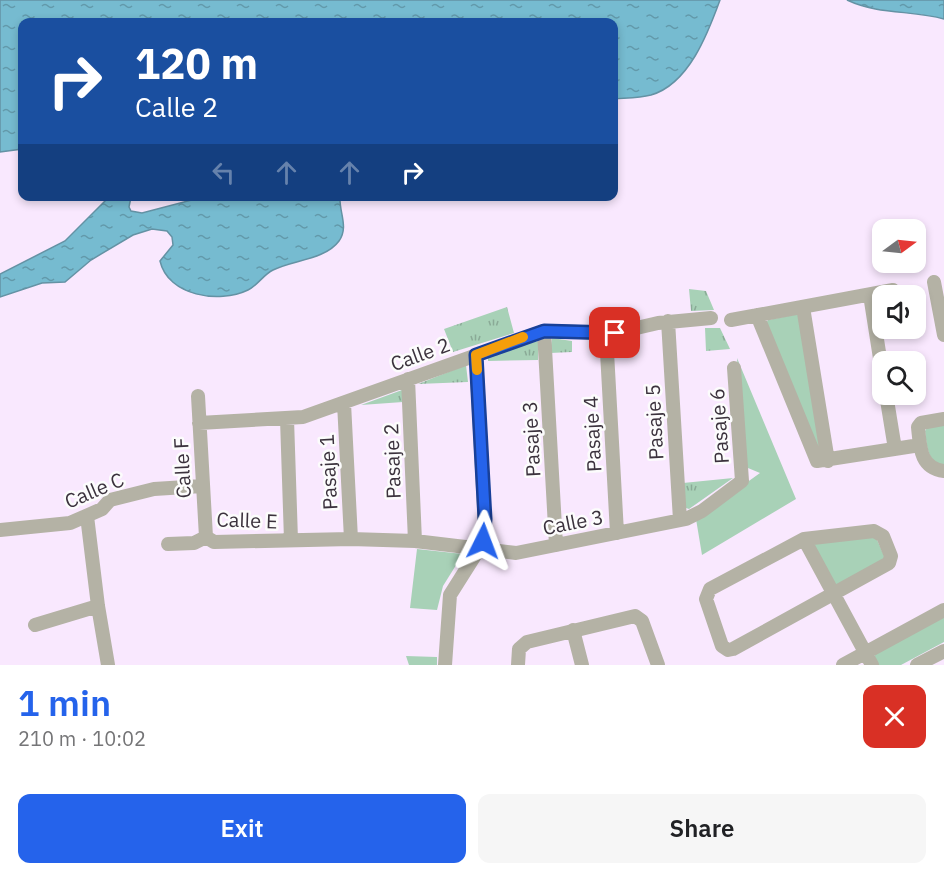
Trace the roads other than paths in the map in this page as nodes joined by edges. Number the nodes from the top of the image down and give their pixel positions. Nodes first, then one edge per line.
1 (934, 282) dead end
2 (870, 295) joint
3 (941, 298) edge
4 (803, 307) junction
5 (758, 315) junction
6 (711, 318) dead end
7 (731, 320) dead end
8 (668, 321) junction
9 (544, 331) junction
10 (606, 333) junction
11 (944, 334) edge
12 (879, 351) edge
13 (476, 355) junction
14 (734, 368) dead end
15 (408, 379) junction
16 (198, 396) dead end
17 (344, 403) junction
18 (888, 405) edge
19 (287, 419) junction
20 (944, 419) edge
21 (199, 423) junction
22 (920, 445) junction
23 (895, 449) junction
24 (828, 461) junction
25 (944, 471) edge
26 (742, 481) joint
27 (202, 486) junction
28 (87, 516) junction
29 (680, 520) junction
30 (0, 530) edge
31 (617, 533) junction
32 (206, 537) junction
33 (351, 539) junction
34 (804, 539) junction
35 (291, 540) junction
36 (415, 542) junction
37 (168, 544) dead end
38 (556, 545) junction
39 (479, 549) junction
40 (834, 594) junction
41 (98, 606) junction
42 (944, 610) edge
43 (35, 625) dead end
44 (573, 630) junction
45 (944, 651) edge
46 (869, 659) edge
47 (108, 665) edge
48 (445, 665) edge
49 (518, 665) edge
50 (582, 665) edge
51 (658, 665) edge
52 (843, 665) edge
53 (917, 665) edge

1 - 3 street
2 - 4 street
2 - 12 street
3 - 11 street
4 - 5 street
4 - 24 street
5 - 7 street
5 - 24 street
6 - 8 street, Calle 2
8 - 10 street, Calle 2
8 - 29 street, Pasaje 5
9 - 10 street, Calle 2
9 - 13 street, Calle 2
9 - 38 street, Pasaje 3
10 - 31 street, Pasaje 4
13 - 15 street, Calle 2
13 - 39 street
14 - 26 street, Pasaje 6
15 - 17 street, Calle 2
15 - 36 street, Pasaje 2
16 - 21 street, Calle F
17 - 19 street, Calle 2
17 - 33 street, Pasaje 1
18 - 23 street
19 - 21 street
19 - 35 street
20 - 22 street
21 - 27 street, Calle F
22 - 23 street
22 - 25 street
23 - 24 street
26 - 29 street, Calle 3
27 - 28 street, Calle C
27 - 32 street, Calle F
28 - 30 street, Calle C
28 - 41 street
29 - 31 street, Calle 3
31 - 38 street, Calle 3
32 - 35 street, Calle E
32 - 37 street, Calle E
33 - 35 street, Calle 3
33 - 36 street, Calle 3
34 - 40 street
34 - 40 street
34 - 40 street
36 - 39 street, Calle 3
38 - 39 street, Calle 3
39 - 48 street
40 - 46 street
41 - 43 street
41 - 47 street
42 - 46 street
44 - 49 street
44 - 50 street
44 - 51 street
45 - 53 street
46 - 52 street

